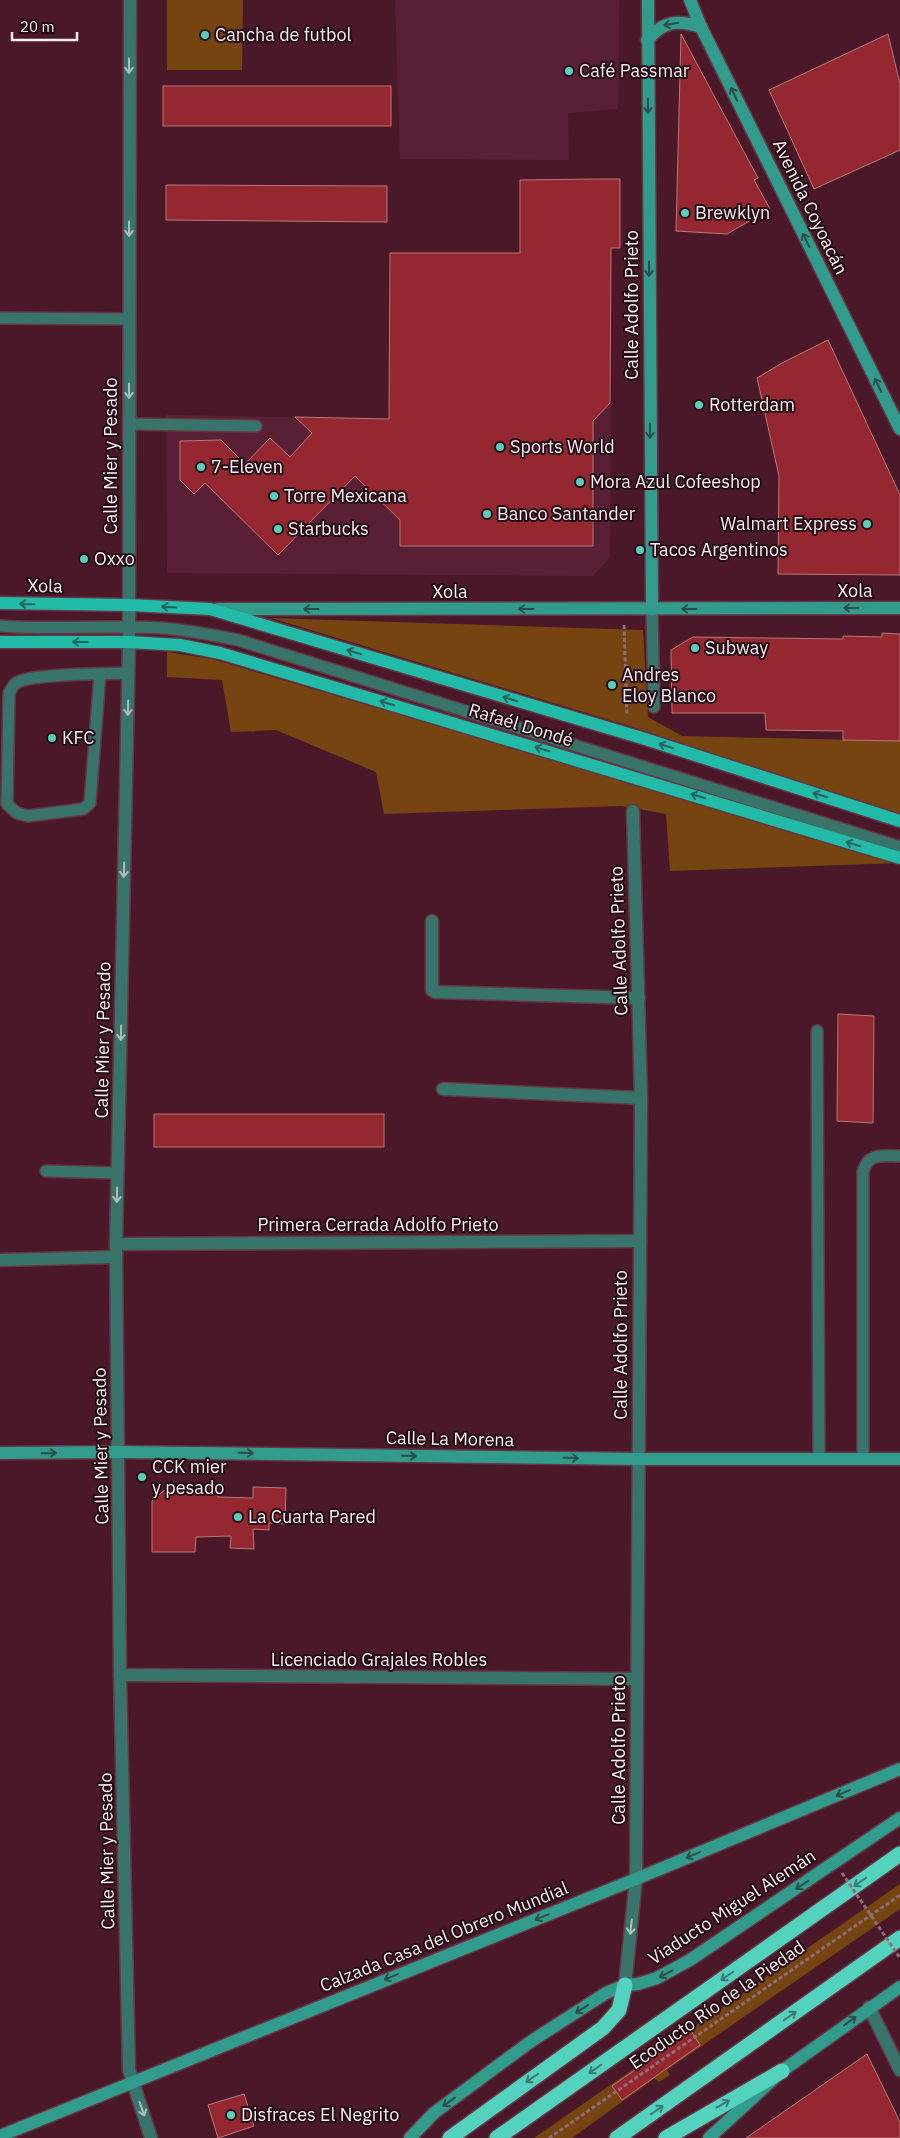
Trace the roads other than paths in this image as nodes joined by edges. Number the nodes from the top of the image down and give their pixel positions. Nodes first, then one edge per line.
1 (130, 0) edge
2 (648, 0) edge
3 (690, 0) edge
4 (701, 27) junction
5 (647, 40) junction
6 (0, 318) edge
7 (129, 319) junction
8 (129, 424) junction
9 (256, 426) dead end
10 (900, 429) edge
11 (0, 603) edge
12 (129, 605) junction
13 (900, 608) edge
14 (652, 609) junction
15 (210, 610) junction
16 (0, 626) edge
17 (27, 628) junction
18 (129, 628) junction
19 (0, 631) edge
20 (0, 642) edge
21 (129, 642) junction
22 (128, 673) junction
23 (100, 674) junction
24 (654, 707) dead end
25 (633, 811) dead end
26 (900, 821) edge
27 (900, 847) edge
28 (900, 858) edge
29 (432, 921) dead end
30 (639, 998) junction
31 (818, 1031) dead end
32 (443, 1089) dead end
33 (641, 1098) junction
34 (900, 1156) edge
35 (46, 1171) dead end
36 (118, 1173) junction
37 (640, 1241) junction
38 (116, 1244) junction
39 (116, 1258) junction
40 (0, 1260) edge
41 (119, 1452) junction
42 (0, 1453) edge
43 (819, 1458) junction
44 (638, 1459) junction
45 (863, 1459) junction
46 (900, 1459) edge
47 (120, 1675) junction
48 (637, 1679) junction
49 (900, 1768) edge
50 (900, 1818) edge
51 (900, 1854) edge
52 (636, 1879) junction
53 (900, 1938) edge
54 (625, 1985) junction
55 (900, 1987) edge
56 (869, 2008) junction
57 (900, 2070) edge
58 (782, 2071) junction
59 (132, 2081) junction
60 (0, 2136) edge
61 (151, 2138) edge
62 (410, 2138) edge
63 (450, 2138) edge
64 (497, 2138) edge
65 (617, 2138) edge
66 (666, 2138) edge
67 (709, 2138) edge

1 -> 7 street, Calle Mier y Pesado
2 - 5 street, Calle Adolfo Prieto
3 - 4 street, Avenida Coyoacán
4 -> 5 street
10 -> 4 street, Avenida Coyoacán
5 -> 14 street, Calle Adolfo Prieto
6 - 7 lane
7 -> 8 street, Calle Mier y Pesado
8 - 9 lane
8 - 12 street, Calle Mier y Pesado
12 -> 11 main road, Xola
15 -> 12 main road, Xola
12 - 18 street, Calle Mier y Pesado
13 -> 14 street, Xola
14 -> 15 street, Xola
14 - 24 lane
26 -> 15 main road, Rafaél Dondé
16 - 17 lane
17 - 18 lane
17 - 19 lane
18 - 21 street, Calle Mier y Pesado
18 - 27 lane
21 -> 20 main road
21 - 22 street, Calle Mier y Pesado
28 -> 21 main road, Rafaél Dondé
22 - 23 lane
22 -> 36 street, Calle Mier y Pesado
23 - 23 lane
25 - 30 street, Calle Adolfo Prieto
29 - 30 street
30 - 33 street, Calle Adolfo Prieto
31 - 43 lane
32 - 33 street
33 - 37 street, Calle Adolfo Prieto
34 - 45 lane
35 - 36 lane
36 -> 38 street, Calle Mier y Pesado
37 - 38 street, Primera Cerrada Adolfo Prieto
37 - 44 street, Calle Adolfo Prieto
38 - 39 street, Calle Mier y Pesado
39 - 40 street
39 - 41 street, Calle Mier y Pesado
42 -> 41 street, Calle La Morena
41 -> 44 street, Calle La Morena
41 - 47 street, Calle Mier y Pesado
43 - 44 street, Calle La Morena
43 - 45 street, Calle La Morena
44 - 48 street, Calle Adolfo Prieto
45 - 46 street, Calle La Morena
47 - 48 street, Licenciado Grajales Robles
47 - 59 street, Calle Mier y Pesado
48 - 52 street, Calle Adolfo Prieto
49 -> 52 street, Calzada Casa del Obrero Mundial
50 -> 54 street, Viaducto Miguel Alemán
51 -> 64 highway
52 -> 54 street, Calle Adolfo Prieto
52 -> 59 street, Calzada Casa del Obrero Mundial
65 -> 53 highway
54 -> 62 street, Viaducto Miguel Alemán
54 -> 63 highway
55 - 56 street
56 - 57 street
58 -> 56 street
66 -> 58 highway
58 - 67 street
59 - 60 street, Calzada Casa del Obrero Mundial
59 -> 61 street, Calle Mier y Pesado

